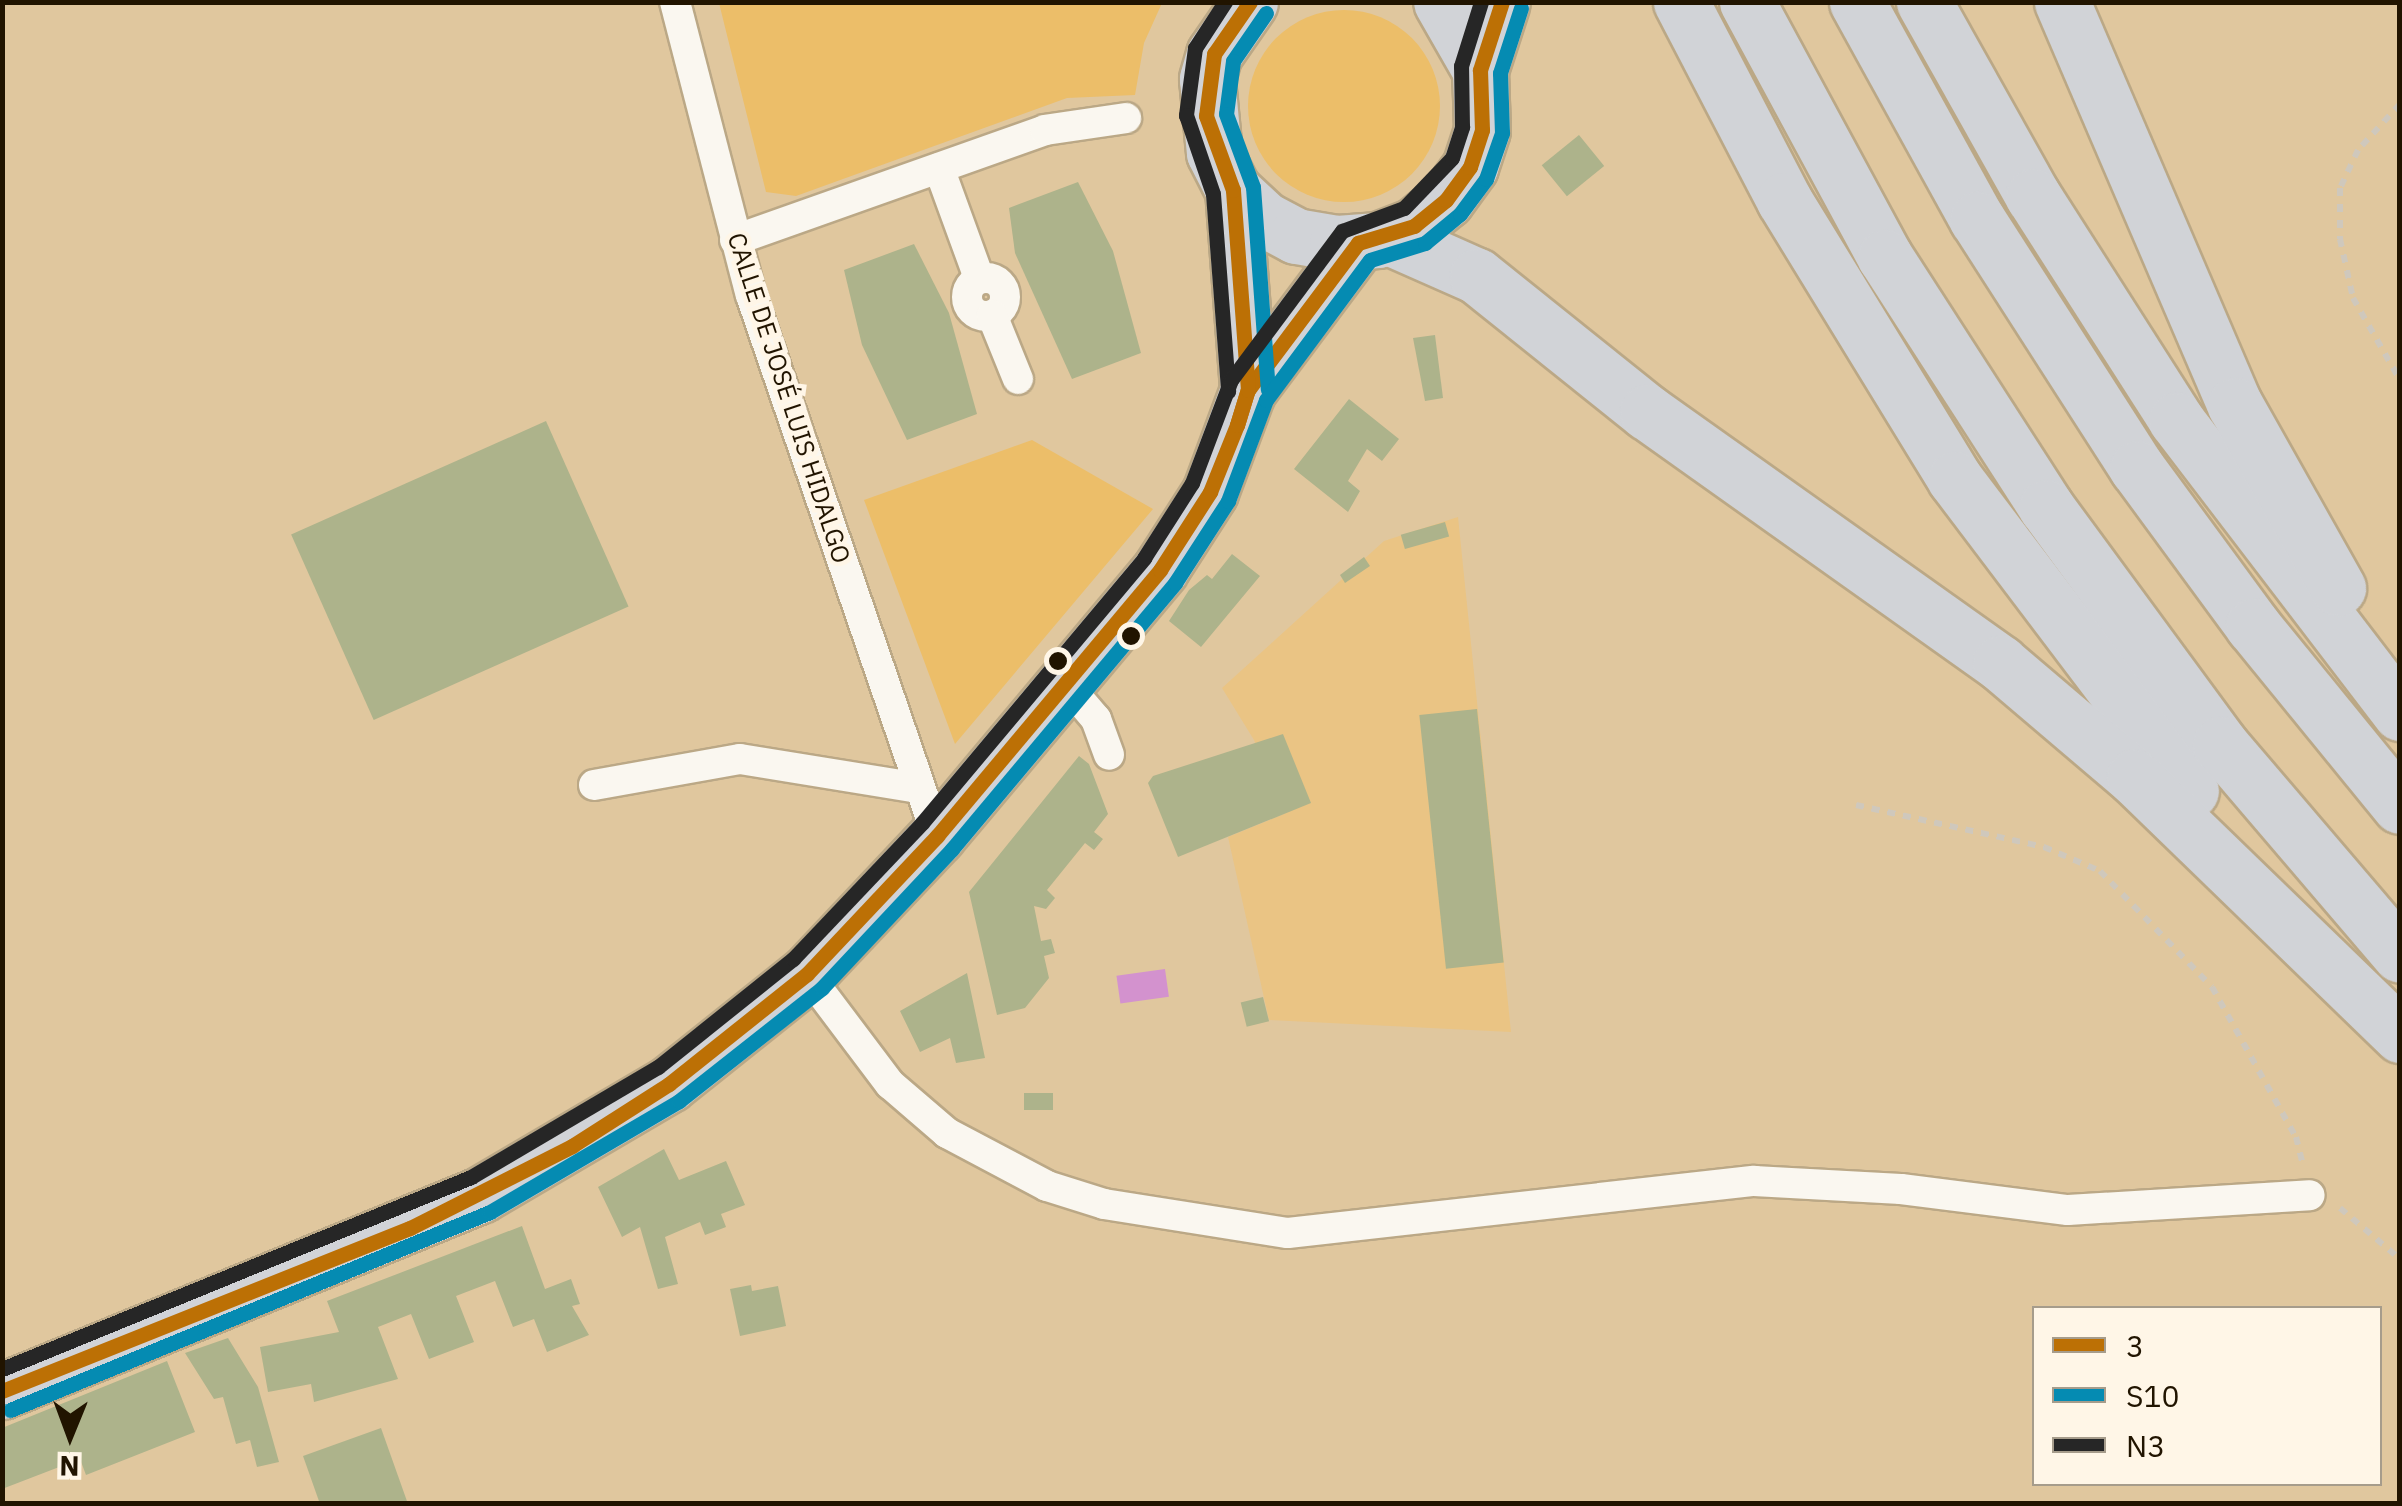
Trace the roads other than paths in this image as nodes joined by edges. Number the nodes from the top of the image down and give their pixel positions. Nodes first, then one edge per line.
1 (676, 2) edge
2 (1250, 2) edge
3 (1441, 2) edge
4 (1502, 2) edge
5 (1681, 2) edge
6 (1747, 2) edge
7 (1857, 2) edge
8 (1924, 2) edge
9 (2062, 2) edge
10 (1480, 70) junction
11 (1126, 118) dead end
12 (939, 168) junction
13 (1232, 190) junction
14 (735, 240) junction
15 (1373, 240) junction
16 (1018, 379) dead end
17 (1248, 390) junction
18 (2400, 683) edge
19 (1066, 684) junction
20 (2400, 713) edge
21 (1109, 755) dead end
22 (594, 785) dead end
23 (2400, 806) edge
24 (929, 812) junction
25 (2400, 955) edge
26 (807, 974) junction
27 (2400, 1022) edge
28 (2400, 1035) edge
29 (2310, 1195) road end
30 (2, 1391) edge

1 - 14 street, CALLE DE JOSÉ LUIS HIDALGO
2 - 13 highway
3 - 10 highway
4 - 10 highway
5 - 27 highway
6 - 25 highway
7 - 23 highway
8 - 20 highway
9 - 18 highway
10 - 15 highway
11 - 12 street
12 - 14 street
12 - 16 street
13 - 15 highway
13 - 17 highway
14 - 24 street, CALLE DE JOSÉ LUIS HIDALGO
15 - 17 highway
15 - 28 highway
17 - 19 highway
19 - 21 street
19 - 24 highway
22 - 24 street
24 - 26 highway
26 - 29 street
26 - 30 highway

